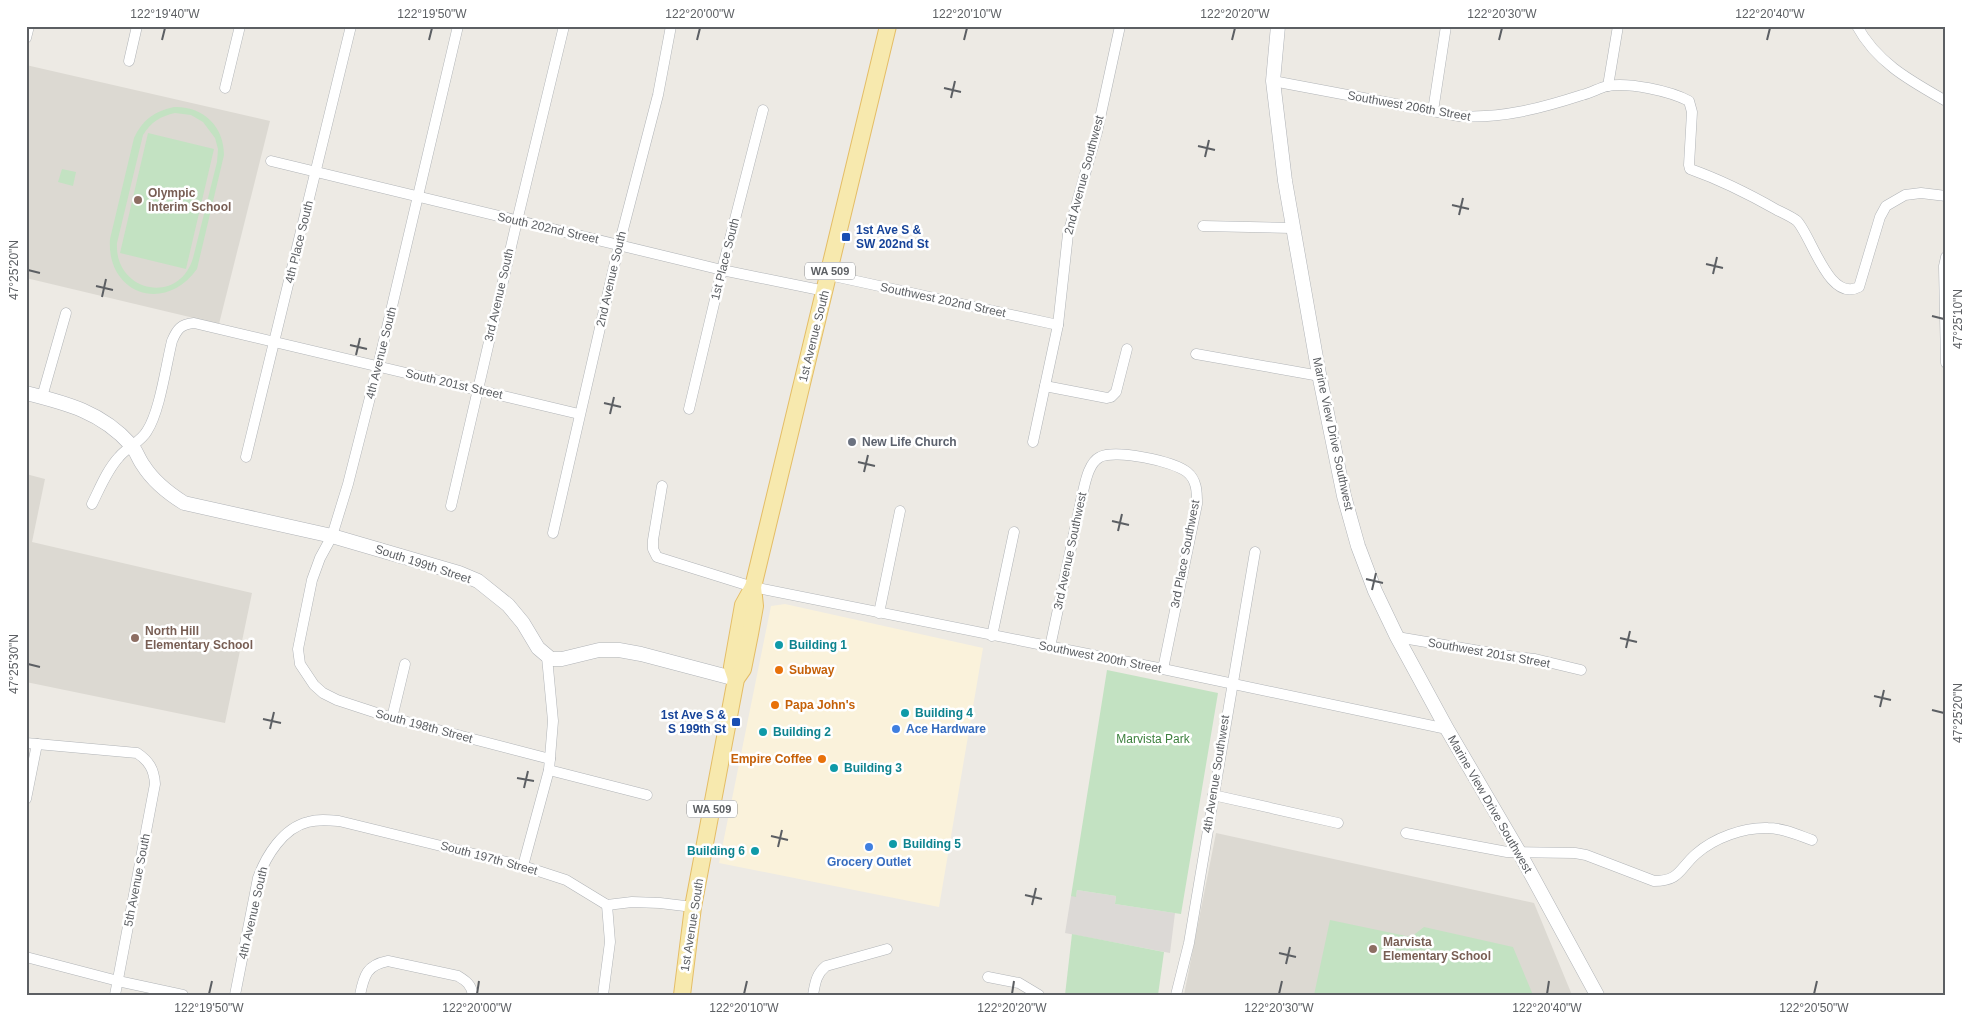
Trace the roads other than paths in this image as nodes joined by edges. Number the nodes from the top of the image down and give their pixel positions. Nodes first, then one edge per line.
1 (29, 26) edge
2 (137, 26) edge
3 (240, 26) edge
4 (351, 26) edge
5 (458, 26) edge
6 (564, 26) edge
7 (671, 26) edge
8 (888, 26) edge
9 (1120, 26) edge
10 (1278, 26) edge
11 (1446, 26) edge
12 (1618, 26) edge
13 (1857, 26) edge
14 (26, 38) edge
15 (128, 61) dead end
16 (1273, 81) junction
17 (1608, 86) junction
18 (225, 88) dead end
19 (1946, 102) edge
20 (763, 110) dead end
21 (1433, 111) junction
22 (272, 161) dead end
23 (316, 172) junction
24 (1946, 196) edge
25 (418, 197) junction
26 (516, 220) junction
27 (1203, 226) dead end
28 (1292, 228) junction
29 (619, 245) junction
30 (1946, 256) edge
31 (722, 270) junction
32 (827, 283) junction
33 (66, 313) dead end
34 (1058, 325) junction
35 (274, 342) junction
36 (1127, 349) dead end
37 (1196, 354) dead end
38 (1946, 363) edge
39 (378, 366) junction
40 (1320, 376) junction
41 (1045, 386) junction
42 (477, 389) junction
43 (26, 393) edge
44 (42, 397) junction
45 (689, 409) dead end
46 (579, 414) junction
47 (1033, 442) dead end
48 (132, 446) junction
49 (246, 457) dead end
50 (1098, 458) joint
51 (662, 486) dead end
52 (92, 504) dead end
53 (451, 506) dead end
54 (900, 511) dead end
55 (1014, 532) dead end
56 (552, 533) dead end
57 (332, 536) junction
58 (1255, 552) dead end
59 (753, 587) junction
60 (880, 613) junction
61 (992, 636) junction
62 (1397, 637) junction
63 (1050, 647) junction
64 (547, 657) junction
65 (405, 664) dead end
66 (1163, 669) junction
67 (1581, 670) dead end
68 (306, 676) joint
69 (736, 679) junction
70 (1231, 685) junction
71 (392, 718) junction
72 (1447, 729) junction
73 (32, 744) edge
74 (550, 759) junction
75 (549, 770) junction
76 (647, 795) dead end
77 (1213, 796) junction
78 (26, 799) edge
79 (1338, 823) dead end
80 (1406, 833) dead end
81 (284, 838) joint
82 (1812, 840) dead end
83 (1519, 852) junction
84 (522, 866) junction
85 (607, 905) junction
86 (694, 907) junction
87 (887, 949) dead end
88 (26, 957) edge
89 (988, 977) dead end
90 (118, 981) junction
91 (115, 995) edge
92 (183, 995) edge
93 (235, 995) edge
94 (360, 995) edge
95 (473, 995) edge
96 (603, 995) edge
97 (682, 995) edge
98 (813, 995) edge
99 (1039, 995) edge
100 (1176, 995) edge
101 (1597, 995) edge

1 - 14 street
2 - 15 street
3 - 18 street
4 - 23 street, 4th Place South
5 - 25 street, 4th Avenue South
6 - 26 street, 3rd Avenue South
7 - 29 street, 2nd Avenue South
8 - 32 main road, 1st Avenue South / WA 509
9 - 34 street, 2nd Avenue Southwest
10 - 16 street, Marine View Drive Southwest
11 - 21 street
12 - 17 street
13 - 19 street
16 - 21 street, Southwest 206th Street
16 - 28 street, Marine View Drive Southwest
17 - 21 street, Southwest 206th Street
17 - 24 street, Southwest 206th Street
20 - 31 street, 1st Place South
22 - 23 street, South 202nd Street
23 - 25 street, South 202nd Street
23 - 35 street, 4th Place South
25 - 26 street, South 202nd Street
25 - 39 street, 4th Avenue South
26 - 29 street, South 202nd Street
26 - 42 street, 3rd Avenue South
27 - 28 street
28 - 40 street, Marine View Drive Southwest
29 - 31 street, South 202nd Street
29 - 46 street, 2nd Avenue South
30 - 38 street
31 - 32 street, South 202nd Street
31 - 45 street, 1st Place South
32 - 34 street, Southwest 202nd Street
32 - 59 main road, 1st Avenue South / WA 509
33 - 44 street
34 - 41 street, 2nd Avenue Southwest
35 - 39 street, South 201st Street
35 - 48 street, South 201st Street
35 - 49 street, 4th Place South
36 - 41 street
37 - 40 street
39 - 42 street, South 201st Street
39 - 57 street, 4th Avenue South
40 - 62 street, Marine View Drive Southwest
41 - 47 street, 2nd Avenue Southwest
42 - 46 street, South 201st Street
42 - 53 street, 3rd Avenue South
43 - 44 street, South 199th Street
44 - 48 street, South 199th Street
46 - 56 street, 2nd Avenue South
48 - 52 street
48 - 57 street, South 199th Street
50 - 63 street, 3rd Avenue Southwest
50 - 66 street, 3rd Place Southwest
51 - 59 street, Southwest 200th Street
54 - 60 street
55 - 61 street
57 - 64 street, South 199th Street
57 - 68 street, 4th Avenue South
58 - 70 street, 4th Avenue Southwest
59 - 60 street, Southwest 200th Street
59 - 69 main road, 1st Avenue South / WA 509
60 - 61 street, Southwest 200th Street
61 - 63 street, Southwest 200th Street
62 - 67 street, Southwest 201st Street
62 - 72 street, Marine View Drive Southwest
63 - 66 street, Southwest 200th Street
64 - 69 street
64 - 74 street
65 - 71 street
66 - 70 street, Southwest 200th Street
68 - 71 street, South 198th Street
69 - 86 main road, 1st Avenue South / WA 509
70 - 72 street, Southwest 200th Street
70 - 77 street, 4th Avenue Southwest
71 - 74 street, South 198th Street
72 - 83 street, Marine View Drive Southwest
73 - 78 street
73 - 90 street, 5th Avenue South
74 - 75 street
75 - 76 street
75 - 84 street
77 - 79 street
77 - 100 street, 4th Avenue Southwest
80 - 83 street
81 - 84 street, South 197th Street
81 - 93 street, 4th Avenue South
82 - 83 street
83 - 101 street, Marine View Drive Southwest
84 - 85 street, South 197th Street
85 - 86 street
85 - 96 street
86 - 97 main road, 1st Avenue South / WA 509
87 - 98 street
88 - 90 street
89 - 99 street
90 - 91 street, 5th Avenue South
90 - 92 street
94 - 95 street

